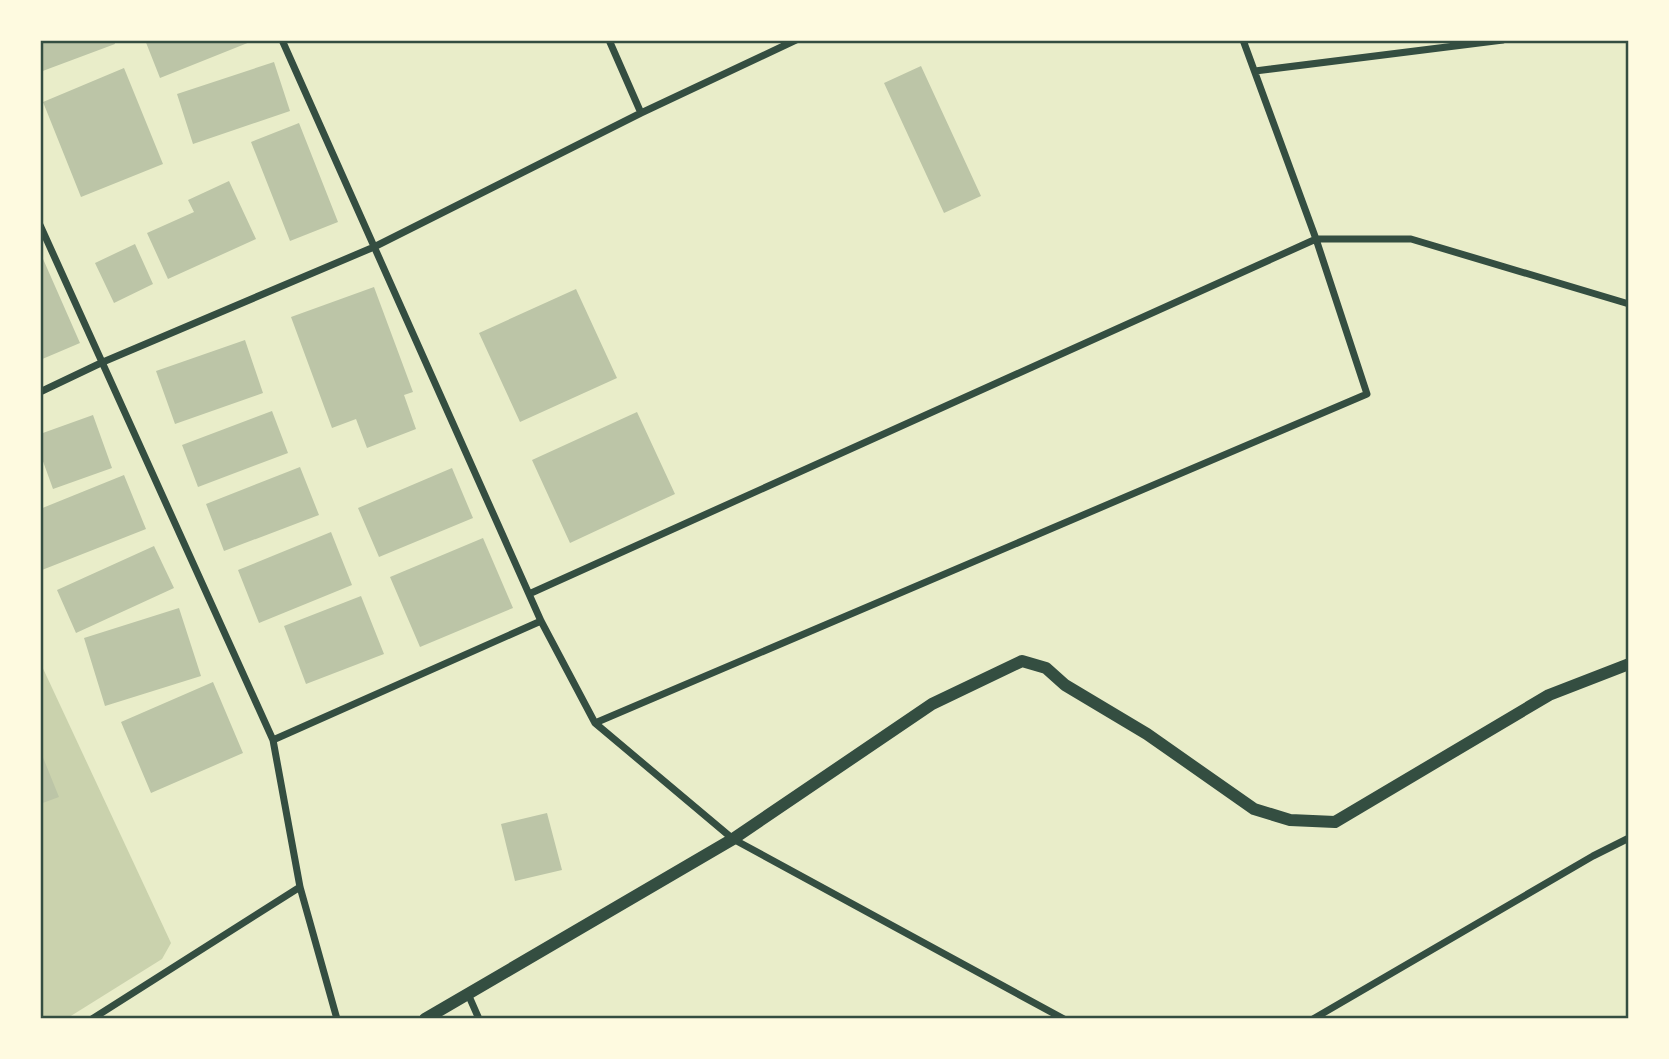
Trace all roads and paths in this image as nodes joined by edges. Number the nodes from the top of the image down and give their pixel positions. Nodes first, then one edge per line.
1 (282, 40) edge
2 (609, 40) edge
3 (796, 40) edge
4 (1243, 40) edge
5 (1503, 40) edge
6 (1255, 71) junction
7 (641, 113) junction
8 (40, 225) edge
9 (1316, 239) junction
10 (374, 247) junction
11 (1629, 304) edge
12 (103, 362) junction
13 (40, 392) edge
14 (530, 594) junction
15 (541, 621) junction
16 (1629, 664) edge
17 (595, 723) junction
18 (273, 740) junction
19 (1629, 838) edge
20 (733, 839) junction
21 (300, 887) junction
22 (468, 994) junction
23 (92, 1019) edge
24 (337, 1019) edge
25 (425, 1019) edge
26 (479, 1019) edge
27 (1064, 1019) edge
28 (1313, 1019) edge

1 - 10 street
2 - 7 street
3 - 7 street
4 - 6 street
5 - 6 street
6 - 9 street
7 - 10 street
8 - 12 street
9 - 11 street
9 - 14 street
9 - 17 street
10 - 12 street
10 - 14 street
12 - 13 street
12 - 18 street
14 - 15 street
15 - 17 street
15 - 18 street
16 - 20 street
17 - 20 street
18 - 21 street
19 - 28 street
20 - 22 street
20 - 27 street
21 - 23 street
21 - 24 street
22 - 25 street
22 - 26 street

